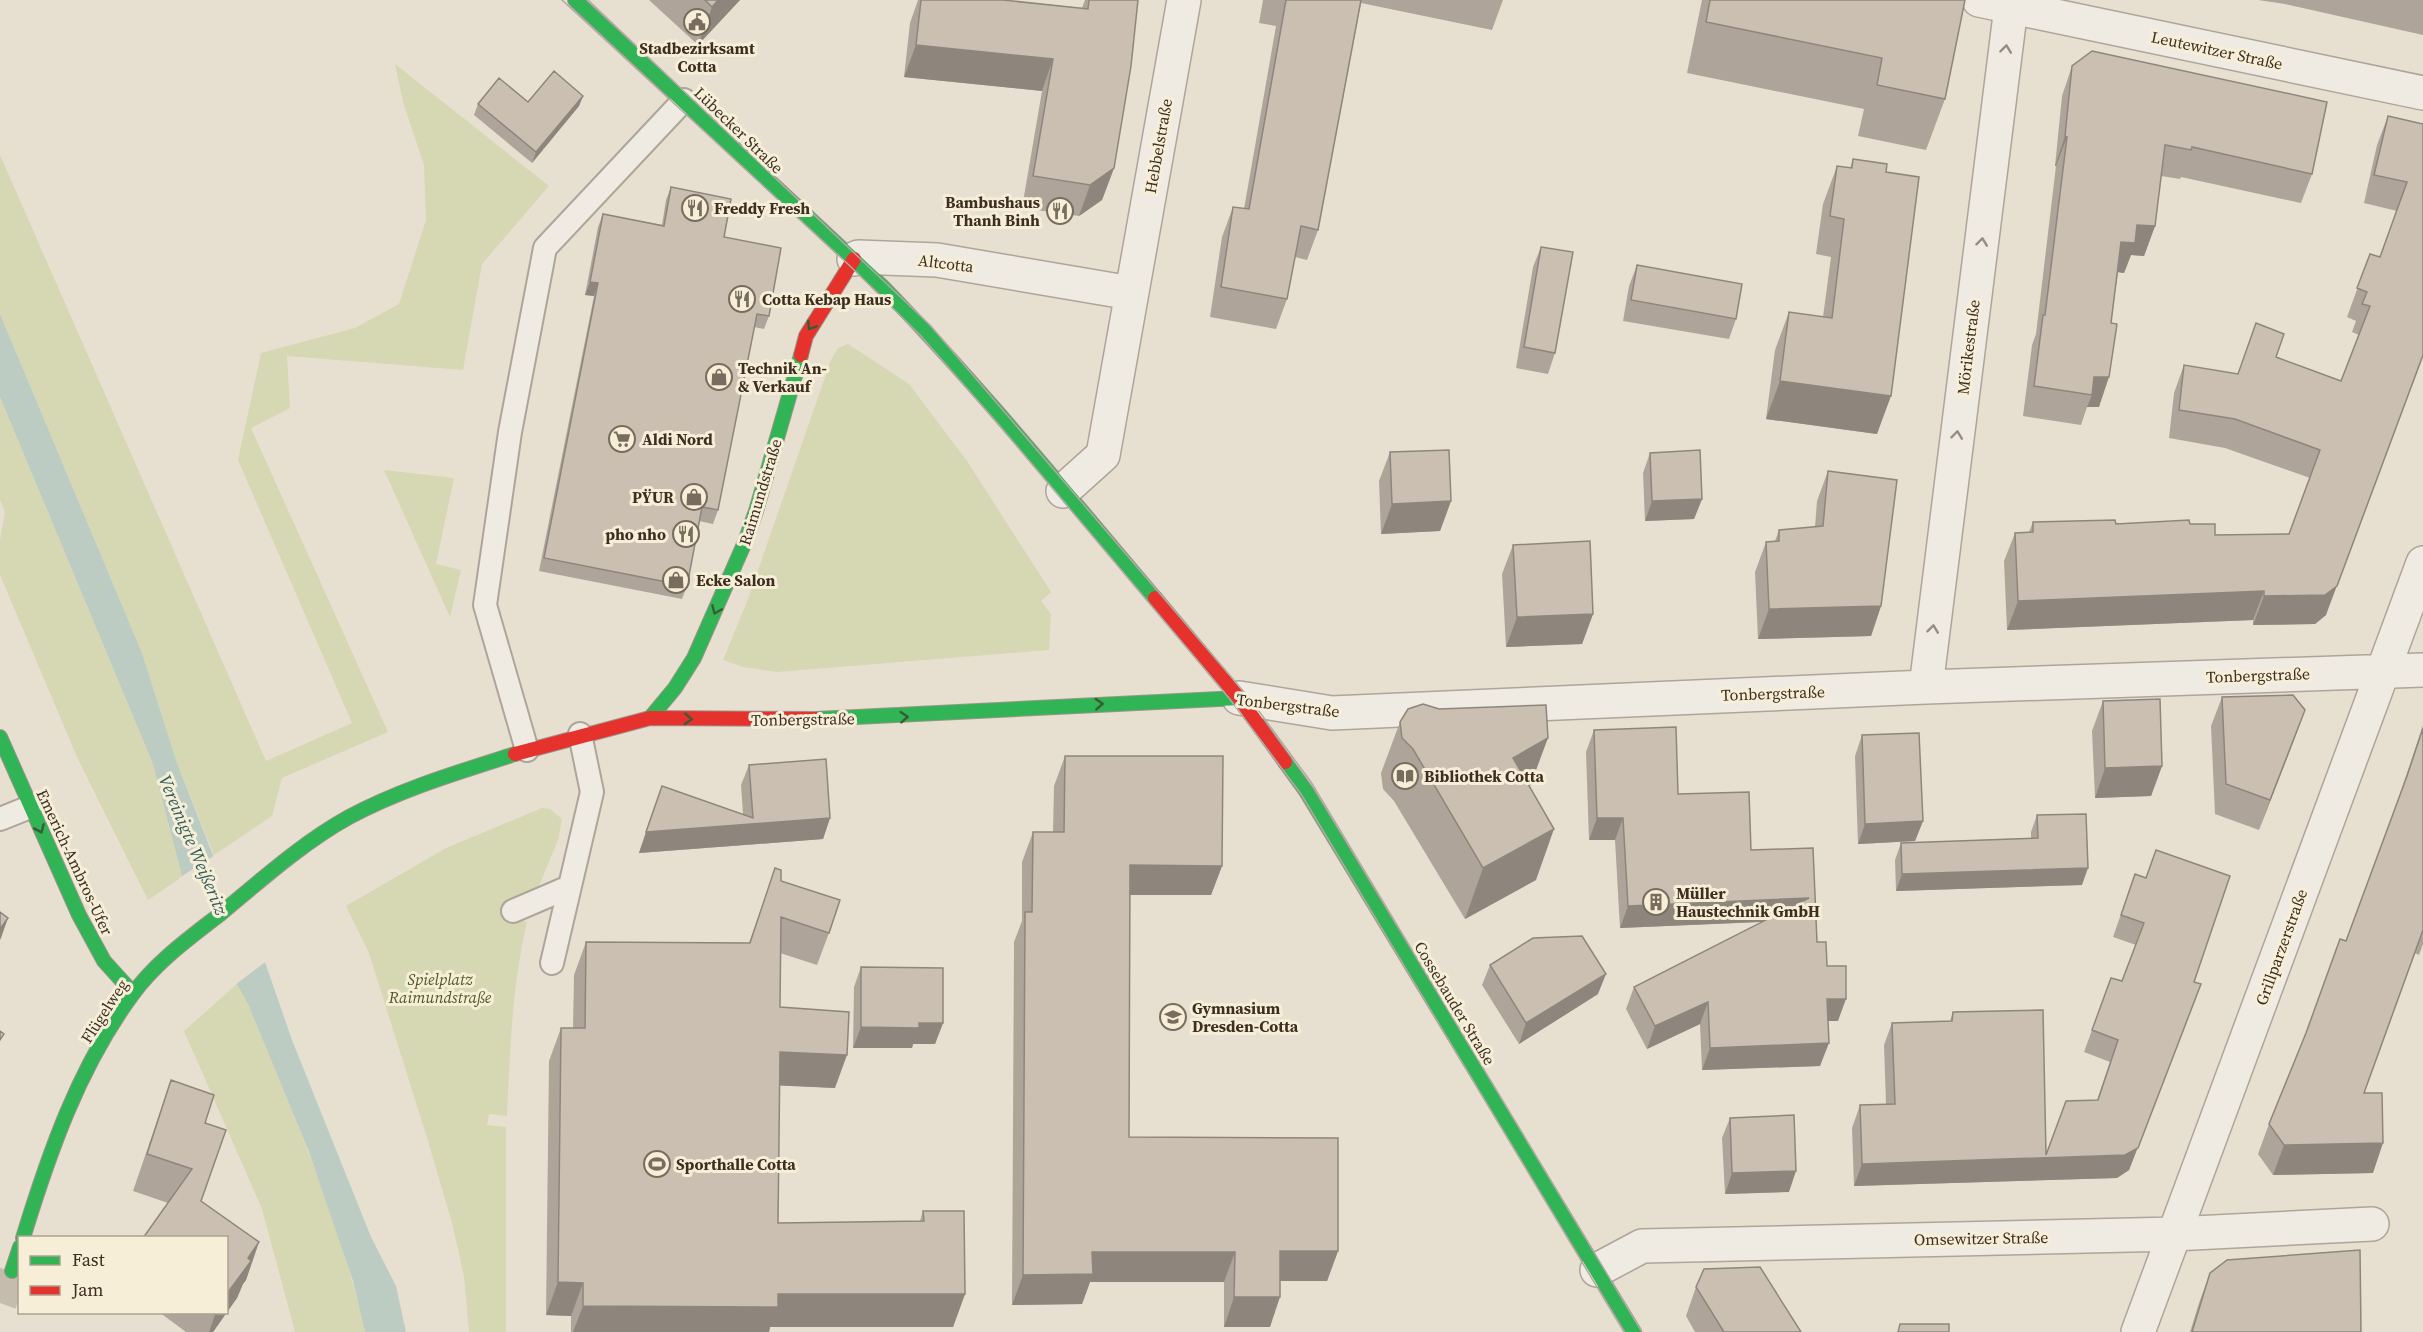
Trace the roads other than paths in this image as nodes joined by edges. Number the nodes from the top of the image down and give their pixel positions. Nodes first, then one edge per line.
1 (575, 0) edge
2 (1184, 0) edge
3 (1979, 0) edge
4 (2012, 3) edge
5 (2423, 93) edge
6 (684, 100) junction
7 (854, 260) junction
8 (1131, 292) junction
9 (1064, 491) junction
10 (2423, 563) edge
11 (2423, 670) edge
12 (2383, 671) junction
13 (1926, 687) junction
14 (1239, 698) junction
15 (650, 718) junction
16 (580, 734) junction
17 (0, 737) edge
18 (527, 750) junction
19 (30, 807) junction
20 (0, 819) edge
21 (290, 857) joint
22 (569, 887) junction
23 (513, 912) dead end
24 (552, 963) dead end
25 (133, 993) junction
26 (2372, 1224) dead end
27 (2175, 1234) junction
28 (24, 1236) edge
29 (18, 1253) edge
30 (1597, 1270) junction
31 (12, 1271) tunnel mouth
32 (1634, 1332) edge
33 (2138, 1332) edge

1 - 6 main road, Lübecker Straße
2 - 8 street, Hebbelstraße
3 - 4 street, Leutewitzer Straße
4 - 5 street, Leutewitzer Straße
13 -> 4 street, Mörikestraße
6 - 7 main road, Lübecker Straße
6 - 18 lane
7 - 8 street, Altcotta
7 - 9 main road
7 -> 15 main road, Raimundstraße
8 - 9 street
9 - 14 main road
10 - 12 street, Grillparzerstraße
11 - 12 street, Tonbergstraße
12 - 13 street, Tonbergstraße
12 - 27 street, Grillparzerstraße
13 - 14 street, Tonbergstraße
15 -> 14 main road, Tonbergstraße
14 - 30 main road, Cossebauder Straße
15 - 16 main road, Tonbergstraße
16 - 18 main road, Tonbergstraße
16 - 22 lane
17 - 19 main road, Emerich-Ambros-Ufer
18 - 21 main road, Tonbergstraße
19 - 20 lane
19 -> 25 main road, Emerich-Ambros-Ufer
21 - 25 main road, Flügelweg
22 - 23 lane
22 - 24 lane
25 - 28 main road, Flügelweg
26 - 27 street, Omsewitzer Straße
27 - 30 street, Omsewitzer Straße
27 - 33 street, Grillparzerstraße
29 - 31 main road
30 - 32 main road, Cossebauder Straße

